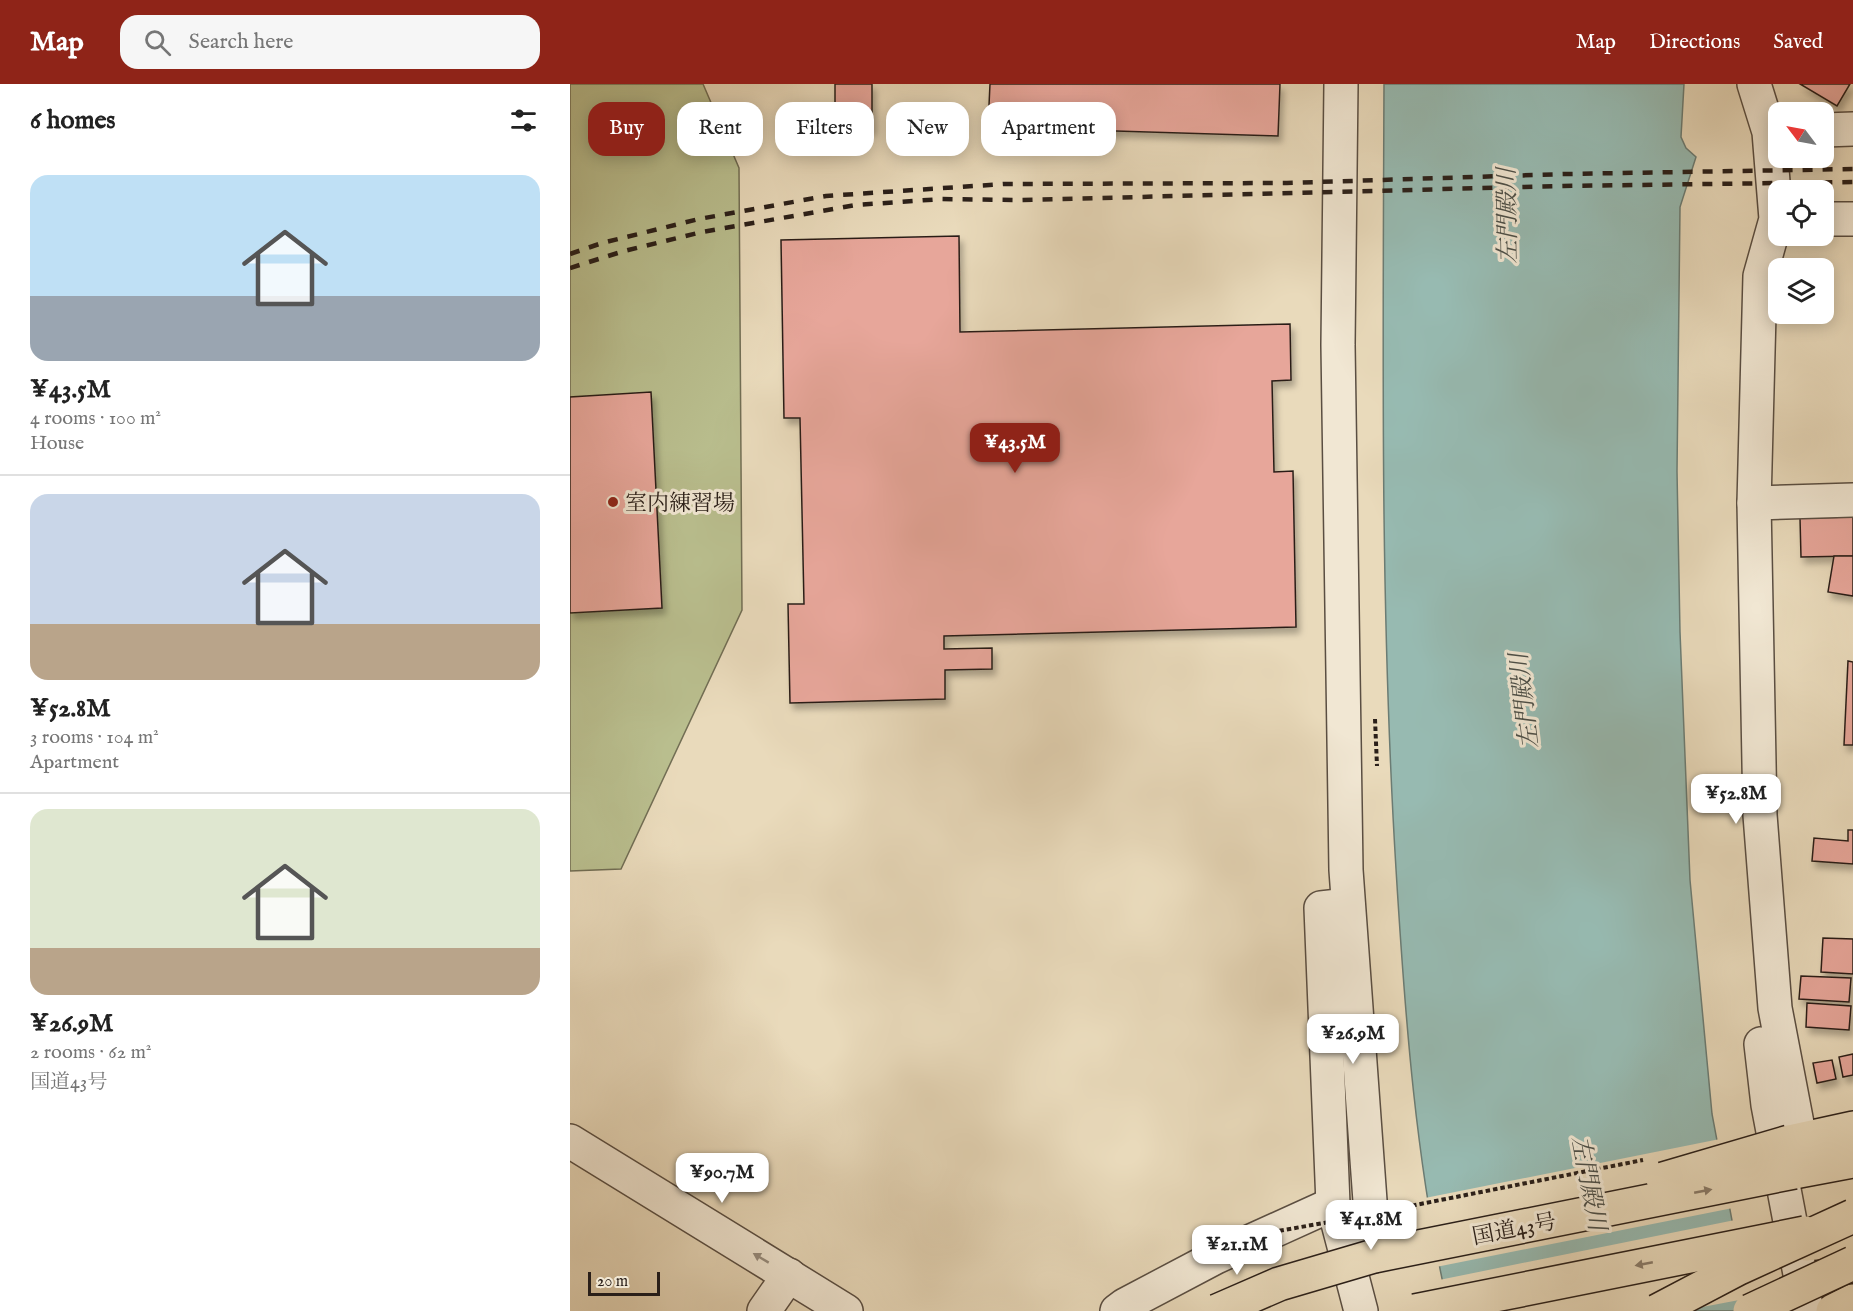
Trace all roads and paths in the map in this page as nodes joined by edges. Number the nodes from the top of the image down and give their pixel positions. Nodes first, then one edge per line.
1 (1341, 84) edge
2 (1754, 84) edge
3 (1768, 118) edge
4 (1853, 129) edge
5 (1834, 130) edge
6 (1834, 219) edge
7 (1853, 219) edge
8 (1769, 246) edge
9 (1853, 500) edge
10 (1754, 502) junction
11 (1760, 815) junction
12 (1348, 905) junction
13 (1853, 1128) edge
14 (573, 1150) edge
15 (1794, 1151) junction
16 (1647, 1159) dead end
17 (1853, 1161) edge
18 (1390, 1210) dead end
19 (1340, 1212) junction
20 (1853, 1216) edge
21 (1853, 1222) edge
22 (1272, 1232) junction
23 (1853, 1239) edge
24 (1809, 1240) junction
25 (1374, 1256) junction
26 (1853, 1263) edge
27 (789, 1275) junction
28 (1853, 1301) edge
29 (764, 1311) edge
30 (846, 1311) edge
31 (1117, 1311) edge
32 (1217, 1311) edge
33 (1360, 1311) edge
34 (1415, 1311) edge
35 (1657, 1311) edge
36 (1750, 1311) edge
37 (1807, 1311) edge
38 (1831, 1311) edge

1 - 12 street
2 - 3 street
4 - 5 street
6 - 7 street
8 - 10 street
9 - 10 street
10 - 11 street
11 - 15 street
11 - 37 street
12 - 19 street
12 - 25 street
13 - 15 highway
27 -> 14 street
15 - 17 highway
25 -> 15 highway, 国道43号, bridge
16 - 18 path, bridge
19 - 22 street
19 - 22 path, bridge
19 - 33 street
20 - 35 highway, bridge
21 - 24 highway
22 - 31 street
23 - 24 highway
24 -> 34 highway, bridge
24 - 38 street
25 - 32 highway, 国道43号, bridge
26 - 36 highway, bridge
27 - 29 street
27 - 30 street
28 - 38 highway

